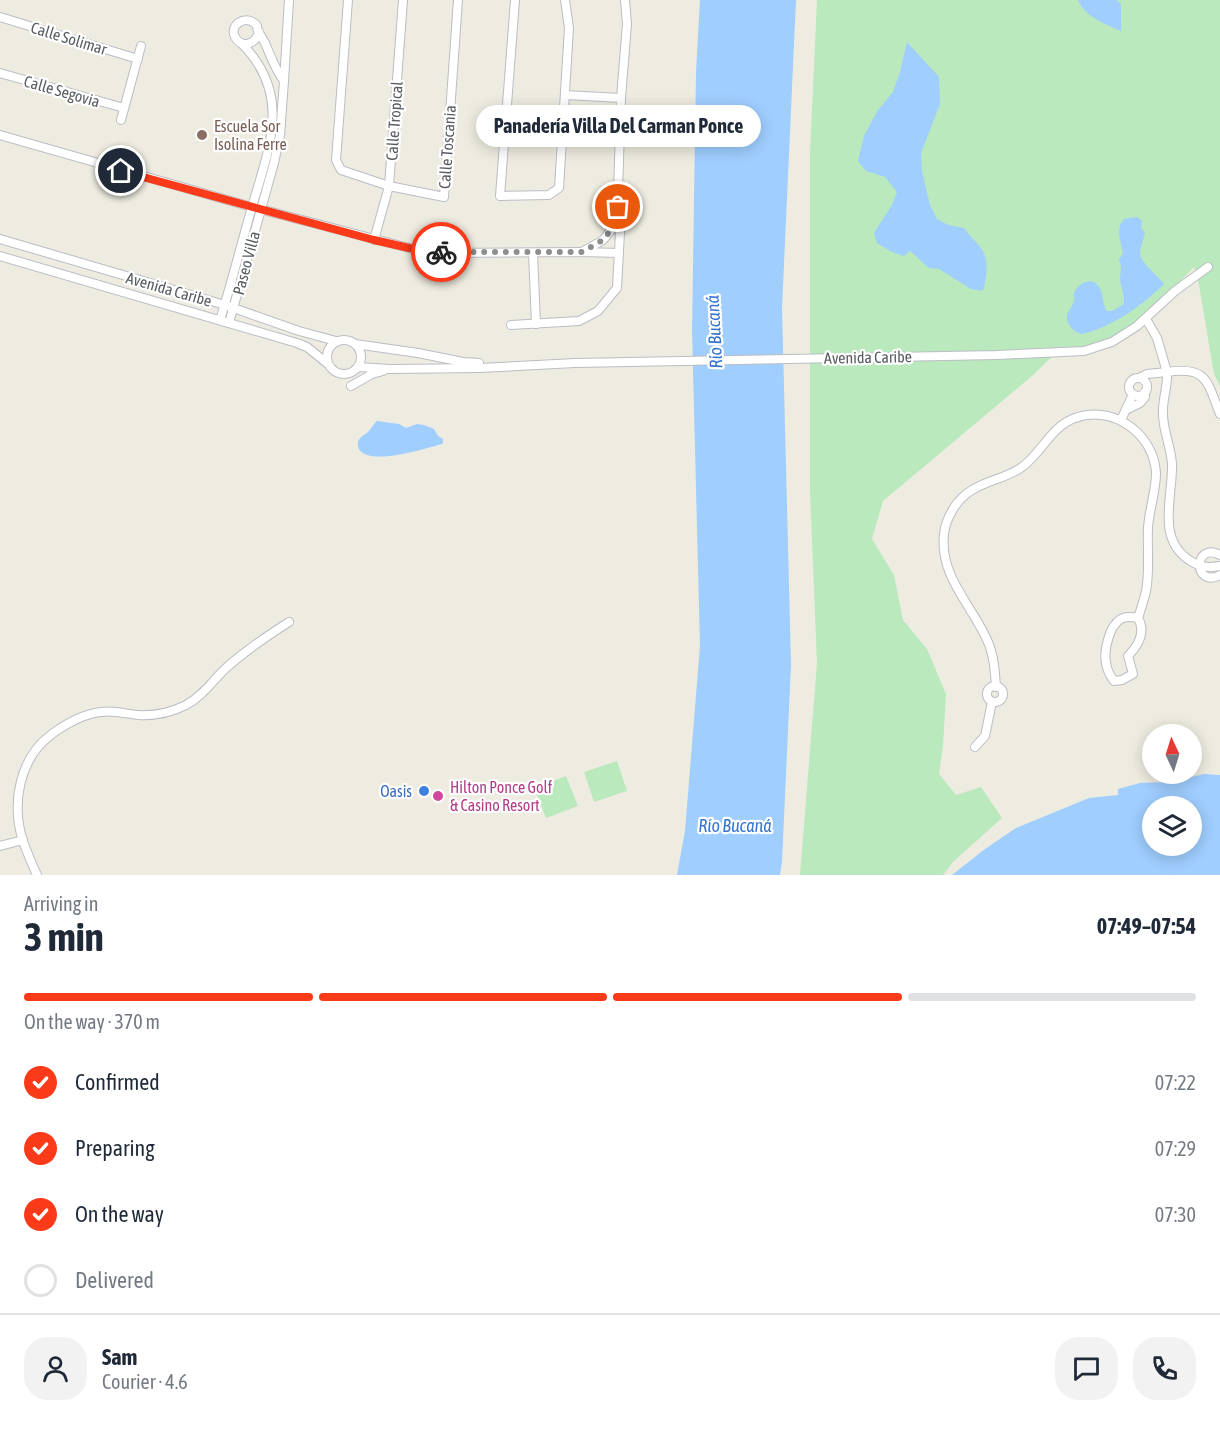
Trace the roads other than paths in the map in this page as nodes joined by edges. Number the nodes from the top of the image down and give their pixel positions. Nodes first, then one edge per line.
1 (289, 0) edge
2 (348, 0) edge
3 (403, 0) edge
4 (458, 0) edge
5 (515, 0) edge
6 (565, 0) edge
7 (625, 0) edge
8 (0, 17) edge
9 (259, 32) junction
10 (240, 42) junction
11 (141, 46) dead end
12 (286, 49) junction
13 (270, 54) junction
14 (138, 59) junction
15 (0, 73) edge
16 (284, 81) junction
17 (565, 95) junction
18 (621, 98) junction
19 (124, 108) junction
20 (121, 120) dead end
21 (0, 135) edge
22 (388, 186) junction
23 (256, 208) junction
24 (617, 223) junction
25 (0, 240) edge
26 (374, 240) junction
27 (582, 252) junction
28 (533, 253) junction
29 (619, 253) junction
30 (0, 256) edge
31 (1208, 267) dead end
32 (229, 306) junction
33 (1146, 319) junction
34 (224, 321) junction
35 (536, 324) junction
36 (511, 325) dead end
37 (336, 341) junction
38 (355, 344) junction
39 (328, 364) junction
40 (500, 366) junction
41 (358, 367) junction
42 (390, 369) junction
43 (1167, 372) junction
44 (1139, 378) junction
45 (351, 386) dead end
46 (1144, 393) junction
47 (1133, 394) junction
48 (1126, 410) junction
49 (1220, 414) edge
50 (1121, 420) junction
51 (1220, 555) edge
52 (1199, 566) junction
53 (1220, 566) edge
54 (1220, 575) edge
55 (1138, 618) junction
56 (289, 622) dead end
57 (975, 747) dead end
58 (23, 840) junction
59 (0, 846) edge
60 (37, 875) edge

1 - 12 street, Paseo Villa
2 - 22 street, Calle Toscania
3 - 22 street, Calle Tropical
4 - 22 street, Calle Toscania
5 - 17 street
6 - 17 street
7 - 18 street
8 - 14 street, Calle Solimar
9 - 10 street
9 - 10 street
9 - 13 street
10 - 23 street, Paseo Villa
11 - 14 street
12 - 13 street
12 - 16 street, Paseo Villa
13 - 16 street
14 - 19 street
15 - 19 street, Calle Segovia
16 - 23 street, Paseo Villa
17 - 18 street
18 - 24 street
19 - 20 street
21 - 23 street
22 - 26 street, Calle Tropical
23 - 26 street
23 - 32 street, Paseo Villa
24 - 27 street
24 - 29 street
25 - 32 street, Avenida Caribe
26 - 28 street
27 - 28 street
27 - 29 street
28 - 35 street
29 - 35 street
30 - 34 street, Avenida Caribe
31 - 33 street, Avenida Caribe
32 - 34 street, Paseo Villa
32 - 37 street, Avenida Caribe
33 - 40 street, Avenida Caribe
33 - 43 street
34 - 39 street, Avenida Caribe
35 - 36 street
37 - 38 street
37 - 39 street
38 - 40 street, Avenida Caribe
38 - 41 street
39 - 41 street
40 - 42 street, Avenida Caribe
41 - 42 street, Avenida Caribe
42 - 45 street
43 - 44 street
43 - 49 street
43 - 52 street
44 - 46 street
44 - 47 street
46 - 47 street
46 - 48 street
47 - 48 street
48 - 50 street
50 - 55 street
50 - 57 street
51 - 52 street
52 - 53 street
52 - 54 street
55 - 55 street
56 - 58 street
58 - 59 street
58 - 60 street

